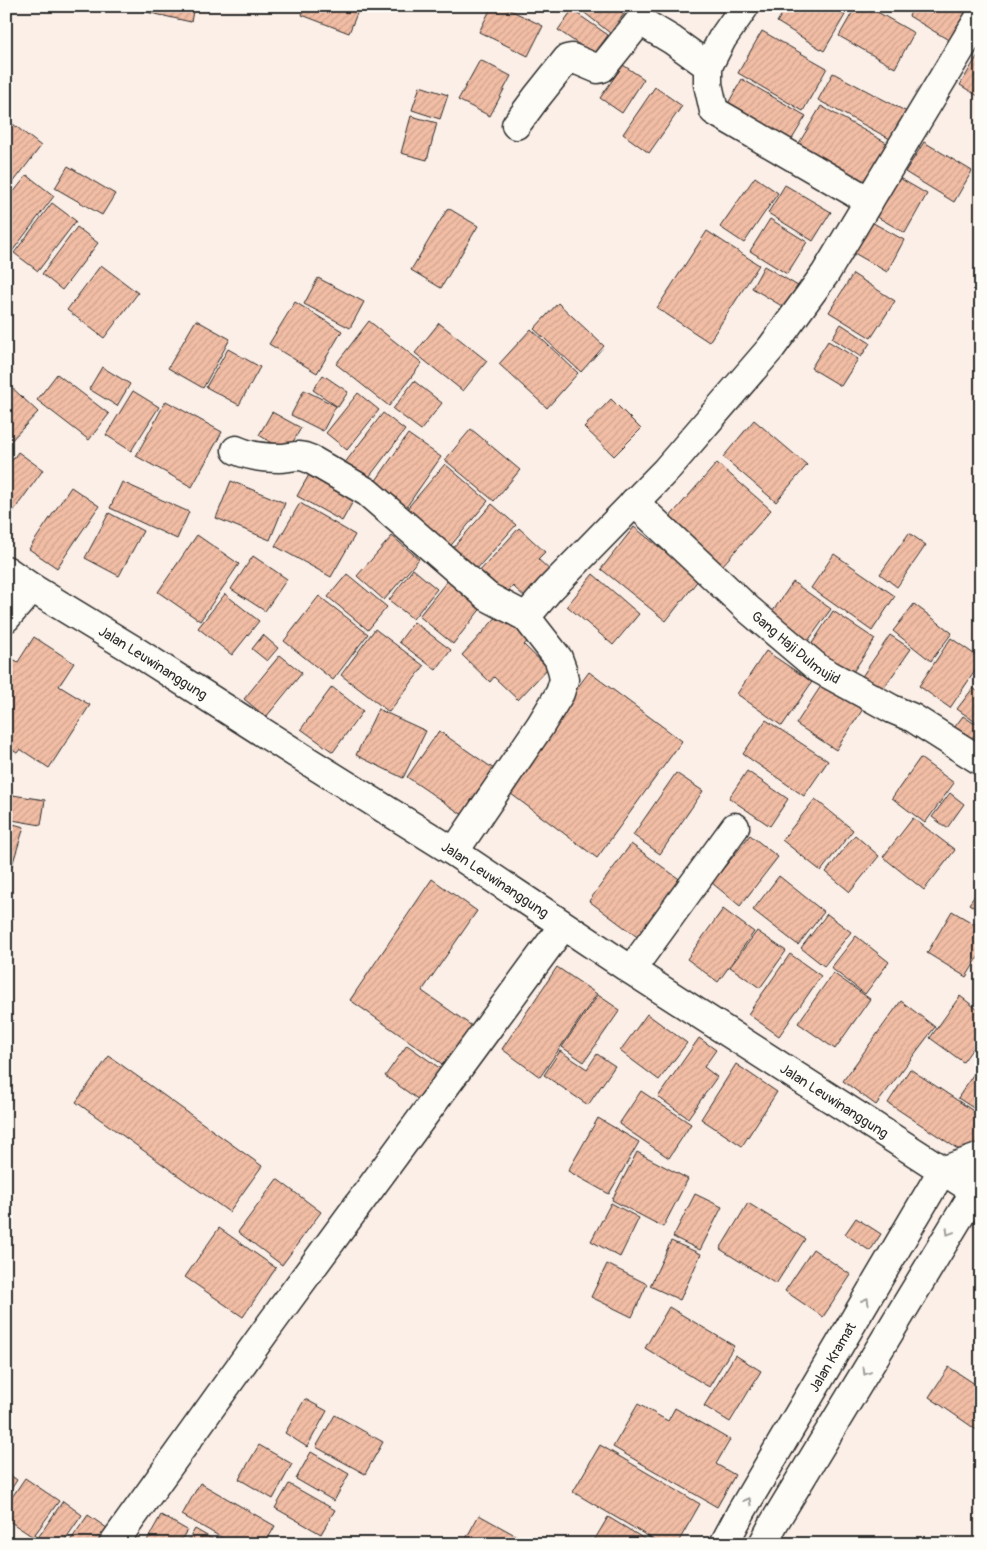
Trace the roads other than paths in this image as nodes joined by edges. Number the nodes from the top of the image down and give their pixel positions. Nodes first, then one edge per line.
1 (745, 6) edge
2 (981, 15) edge
3 (708, 66) junction
4 (516, 124) dead end
5 (869, 202) junction
6 (236, 450) dead end
7 (634, 502) junction
8 (6, 570) edge
9 (32, 588) junction
10 (526, 617) junction
11 (6, 618) edge
12 (981, 761) edge
13 (735, 827) dead end
14 (454, 852) junction
15 (563, 926) junction
16 (631, 970) junction
17 (981, 1157) edge
18 (942, 1171) junction
19 (979, 1189) edge
20 (112, 1544) edge
21 (724, 1544) edge
22 (763, 1544) edge

1 - 3 street
2 - 5 street
3 - 4 street
3 - 5 street
5 - 7 street
6 - 10 street
7 - 10 street
7 - 12 street, Gang Haji Dulmujid
8 - 9 street, Jalan Leuwinanggung
9 - 11 street
9 - 14 street, Jalan Leuwinanggung
10 - 14 street
13 - 16 street
14 - 15 street, Jalan Leuwinanggung
15 - 16 street, Jalan Leuwinanggung
15 - 20 street
16 - 18 street, Jalan Leuwinanggung
17 - 18 street
18 - 19 street, Jalan Leuwinanggung
21 -> 18 street, Jalan Kramat
19 -> 22 street

